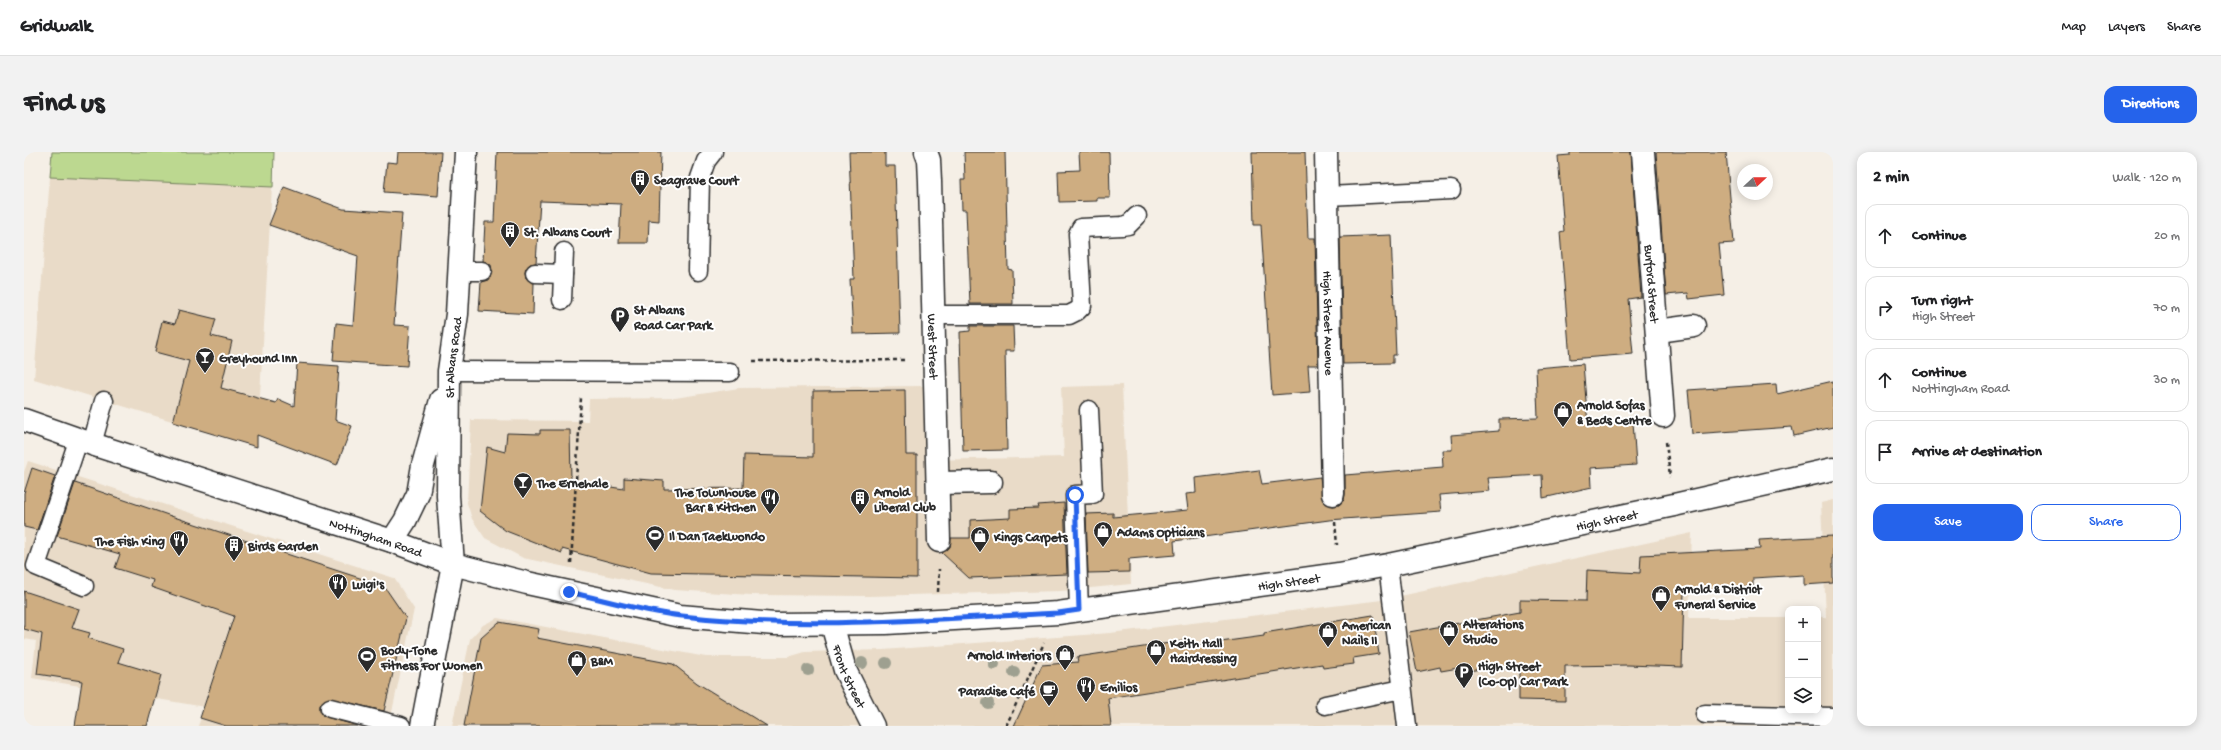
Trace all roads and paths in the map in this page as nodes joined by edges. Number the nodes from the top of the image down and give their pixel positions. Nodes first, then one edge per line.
1 (466, 152) edge
2 (713, 152) edge
3 (926, 152) edge
4 (1326, 152) edge
5 (1643, 152) edge
6 (1452, 190) dead end
7 (1328, 196) junction
8 (1137, 216) dead end
9 (564, 252) dead end
10 (460, 271) junction
11 (698, 271) dead end
12 (482, 272) dead end
13 (535, 273) dead end
14 (563, 274) junction
15 (562, 300) dead end
16 (934, 315) junction
17 (1694, 326) dead end
18 (1658, 331) junction
19 (935, 360) junction
20 (449, 371) junction
21 (583, 372) junction
22 (730, 372) joint
23 (104, 401) dead end
24 (1089, 410) dead end
25 (1663, 416) joint
26 (24, 420) edge
27 (85, 441) junction
28 (1833, 469) edge
29 (991, 482) dead end
30 (939, 483) junction
31 (1333, 494) joint
32 (1674, 505) junction
33 (392, 541) junction
34 (939, 541) joint
35 (452, 564) junction
36 (1388, 565) junction
37 (1339, 574) junction
38 (84, 586) dead end
39 (569, 592) junction
40 (1079, 610) junction
41 (1058, 613) junction
42 (938, 619) junction
43 (736, 621) joint
44 (832, 624) junction
45 (1402, 689) junction
46 (1325, 705) dead end
47 (330, 708) dead end
48 (1705, 714) dead end
49 (1833, 717) edge
50 (401, 726) edge
51 (422, 726) edge
52 (873, 726) edge
53 (1006, 726) edge
54 (1407, 726) edge

1 - 10 street, St Albans Road
2 - 11 lane
3 - 16 street, West Street
4 - 7 street, High Street Avenue
5 - 18 street, Burford Street
6 - 7 lane
7 - 31 street, High Street Avenue
8 - 16 lane
9 - 14 lane
10 - 12 lane
10 - 20 street, St Albans Road
13 - 14 lane
14 - 15 lane
16 - 19 street, West Street
17 - 18 street
18 - 25 street, Burford Street
19 - 22 path
19 - 30 street, West Street
20 - 21 lane
20 - 33 street
20 - 35 street, St Albans Road
21 - 22 lane
21 - 39 path
23 - 27 lane
24 - 40 lane
25 - 32 path
26 - 27 street, Nottingham Road
27 - 33 street, Nottingham Road
27 - 38 lane
28 - 32 street, High Street
29 - 30 street
30 - 34 street, West Street
31 - 37 path
32 - 36 street, High Street
33 - 35 street, Nottingham Road
34 - 42 path
35 - 39 street, Nottingham Road
35 - 51 street, St Albans Road
36 - 37 street, High Street
36 - 45 lane
37 - 40 street, High Street
39 - 43 street, Nottingham Road
40 - 41 street, High Street
41 - 42 street, High Street
41 - 53 path
42 - 44 street, High Street
43 - 44 street, High Street
44 - 52 street, Front Street
45 - 46 lane
45 - 54 lane
47 - 50 lane
48 - 49 lane

